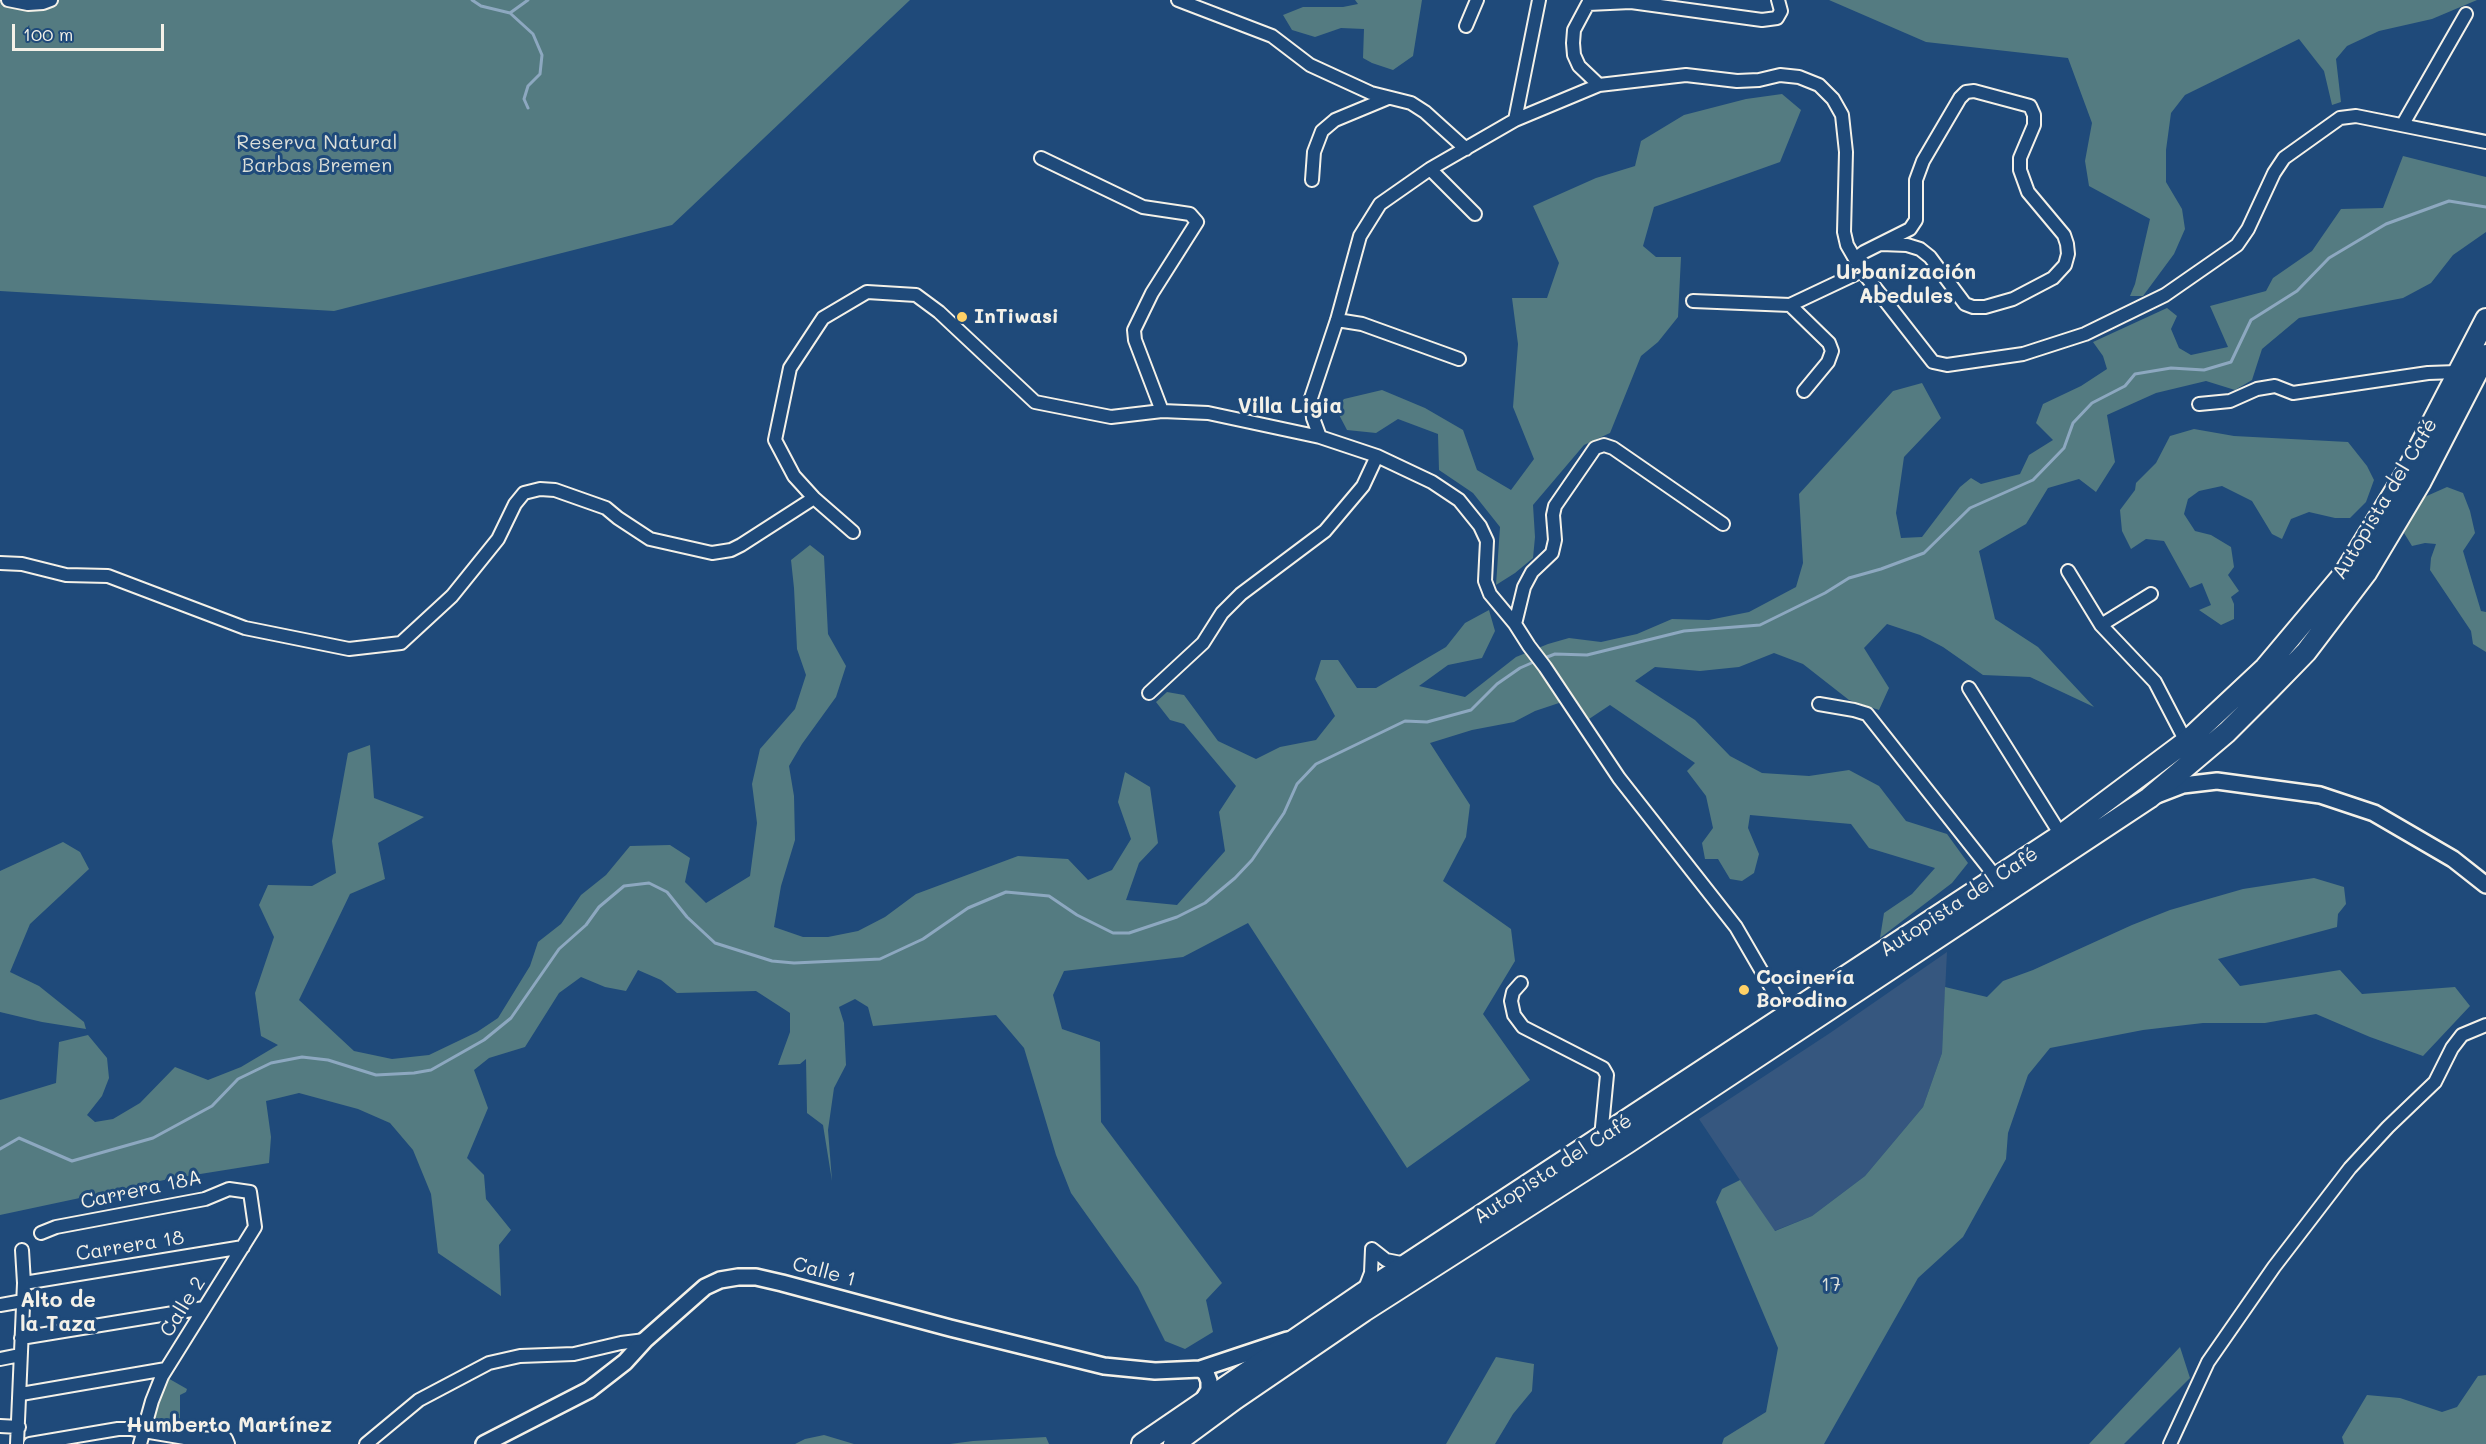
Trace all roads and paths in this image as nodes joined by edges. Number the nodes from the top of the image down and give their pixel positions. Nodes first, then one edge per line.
1 (9, 0) edge
2 (51, 0) edge
3 (1178, 0) edge
4 (1477, 0) edge
5 (1539, 0) edge
6 (1778, 0) edge
7 (1589, 2) edge
8 (2466, 14) dead end
9 (1466, 26) dead end
10 (1599, 85) junction
11 (1388, 98) junction
12 (1515, 120) junction
13 (2403, 124) junction
14 (2486, 141) edge
15 (1466, 149) junction
16 (1041, 158) dead end
17 (1430, 169) junction
18 (1312, 180) dead end
19 (1475, 214) dead end
20 (1881, 244) junction
21 (1855, 259) junction
22 (1862, 271) junction
23 (1694, 301) dead end
24 (1790, 305) junction
25 (2486, 319) edge
26 (1336, 320) junction
27 (2486, 355) edge
28 (1459, 359) dead end
29 (2457, 372) junction
30 (1804, 391) dead end
31 (2199, 404) dead end
32 (1161, 411) junction
33 (1320, 437) junction
34 (1377, 456) junction
35 (814, 498) junction
36 (1723, 524) dead end
37 (853, 532) dead end
38 (0, 563) edge
39 (2068, 571) dead end
40 (2151, 594) dead end
41 (1515, 624) junction
42 (2101, 625) junction
43 (1969, 688) dead end
44 (1149, 693) dead end
45 (1819, 704) dead end
46 (2188, 740) junction
47 (2149, 798) junction
48 (2061, 835) junction
49 (1995, 876) junction
50 (2486, 885) edge
51 (1521, 983) dead end
52 (1787, 1015) junction
53 (2486, 1026) edge
54 (1601, 1137) junction
55 (249, 1192) joint
56 (40, 1233) dead end
57 (243, 1247) junction
58 (22, 1250) dead end
59 (1407, 1264) junction
60 (24, 1283) junction
61 (1363, 1293) junction
62 (23, 1301) junction
63 (0, 1305) edge
64 (204, 1308) junction
65 (1301, 1335) junction
66 (21, 1338) junction
67 (645, 1340) junction
68 (20, 1355) junction
69 (0, 1359) edge
70 (166, 1369) junction
71 (1200, 1369) junction
72 (21, 1394) junction
73 (1200, 1405) junction
74 (0, 1426) edge
75 (19, 1426) junction
76 (143, 1430) junction
77 (17, 1444) edge
78 (30, 1444) edge
79 (140, 1444) edge
80 (228, 1444) edge
81 (366, 1444) edge
82 (484, 1444) edge
83 (1142, 1444) edge
84 (1174, 1444) edge
85 (2170, 1444) edge

1 - 2 street
3 - 11 street
4 - 9 street
5 - 12 street
6 - 7 street
7 - 10 street
8 - 13 street
10 - 12 street
10 - 21 street
11 - 15 street
11 - 18 street
12 - 15 street
13 - 14 street
13 - 22 street
15 - 17 street
16 - 32 street
17 - 19 street
17 - 26 street
20 - 20 street
20 - 21 street
21 - 22 street
22 - 24 street
23 - 24 street
24 - 30 street
25 - 29 highway, Autopista del Café
26 - 28 street
26 - 33 street
27 - 47 highway, Autopista del Café
29 - 31 street
29 - 46 highway, Autopista del Café
32 - 33 street
32 - 35 street
33 - 34 street
34 - 41 street
34 - 44 street
35 - 37 street
35 - 38 street
36 - 41 street
39 - 42 street
40 - 42 street
41 - 52 street
42 - 46 street
43 - 48 street
45 - 49 street
46 - 48 highway, Autopista del Café
47 - 50 street
47 - 84 highway, Autopista del Café
48 - 49 highway, Autopista del Café
49 - 52 highway, Autopista del Café
51 - 54 street
52 - 54 highway, Autopista del Café
53 - 85 street
54 - 59 highway, Autopista del Café
55 - 56 street, Carrera 18A
55 - 57 street, Calle 2
57 - 60 street, Carrera 18
57 - 64 street, Calle 2
58 - 60 street
59 - 61 highway, Autopista del Café
59 - 61 street
60 - 62 street
61 - 65 highway, Autopista del Café
62 - 63 street
62 - 66 street
64 - 66 street
64 - 70 street, Calle 2
65 - 71 street, Calle 1
65 - 73 highway, Autopista del Café
66 - 68 street
67 - 71 street, Calle 1
67 - 81 street
67 - 82 street, Calle 1
68 - 69 street
68 - 72 street
70 - 72 street
70 - 76 street, Calle 2
71 - 73 street
72 - 75 street
73 - 83 highway, Autopista del Café
74 - 75 street
75 - 77 street
76 - 78 street
76 - 79 street, Calle 2
76 - 80 street

